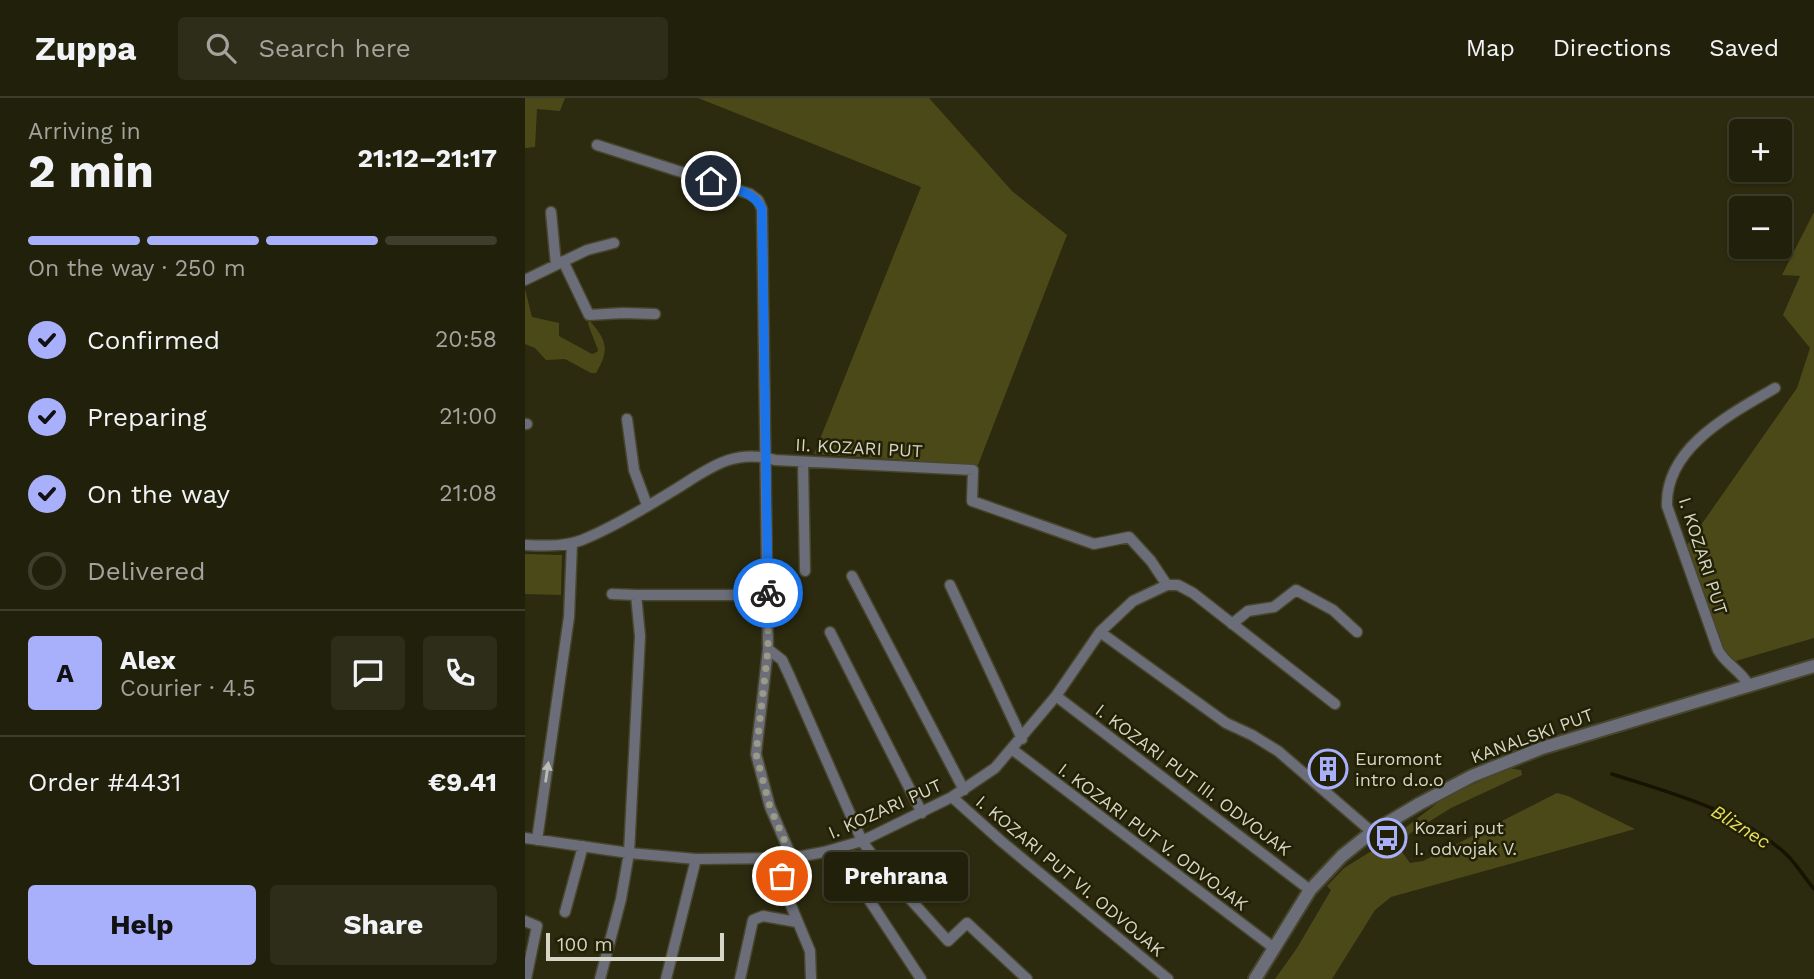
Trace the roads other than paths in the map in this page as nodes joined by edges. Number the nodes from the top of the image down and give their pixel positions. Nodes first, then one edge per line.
1 (597, 145) dead end
2 (551, 212) dead end
3 (614, 243) dead end
4 (559, 263) junction
5 (525, 280) edge
6 (655, 314) dead end
7 (1775, 388) dead end
8 (627, 419) dead end
9 (767, 457) junction
10 (803, 462) junction
11 (647, 505) junction
12 (572, 543) junction
13 (525, 545) edge
14 (805, 571) dead end
15 (852, 576) dead end
16 (950, 585) dead end
17 (1167, 585) junction
18 (612, 594) dead end
19 (636, 595) junction
20 (768, 595) junction
21 (1232, 624) junction
22 (830, 632) dead end
23 (1100, 632) junction
24 (1357, 632) dead end
25 (768, 649) junction
26 (1814, 666) edge
27 (1749, 686) junction
28 (1056, 696) junction
29 (1335, 704) dead end
30 (1022, 738) junction
31 (1013, 750) junction
32 (964, 790) junction
33 (952, 797) junction
34 (922, 813) junction
35 (1372, 832) junction
36 (525, 838) edge
37 (537, 840) junction
38 (862, 841) junction
39 (583, 846) junction
40 (629, 853) junction
41 (792, 858) junction
42 (697, 859) junction
43 (779, 859) junction
44 (881, 867) junction
45 (1310, 890) junction
46 (565, 912) dead end
47 (525, 921) edge
48 (797, 922) junction
49 (1274, 948) junction
50 (526, 979) edge
51 (600, 979) edge
52 (666, 979) edge
53 (740, 979) edge
54 (811, 979) edge
55 (921, 979) edge
56 (1027, 979) edge
57 (1168, 979) edge
58 (1255, 979) edge

1 - 9 street
2 - 4 street
3 - 4 street
4 - 5 street
4 - 6 street
7 - 27 street, I. KOZARI PUT
8 - 11 street
9 - 10 street, II. KOZARI PUT
9 - 11 street, II. KOZARI PUT
9 - 20 street
10 - 14 street
10 - 17 street, II. KOZARI PUT
11 - 12 street, II. KOZARI PUT
12 - 13 street, II. KOZARI PUT
37 -> 12 street
15 - 32 street, I. KOZARI PUT VI. ODVOJAK
16 - 30 street
17 - 21 street
17 - 23 street, I. KOZARI PUT
18 - 19 street
19 - 20 street
19 - 40 street
20 - 25 street
21 - 24 street
21 - 29 street
22 - 34 street
23 - 28 street, I. KOZARI PUT
23 - 35 street
25 - 38 street
25 - 41 street
26 - 27 street, KANALSKI PUT
27 - 35 street, KANALSKI PUT
28 - 30 street, I. KOZARI PUT
28 - 45 street, I. KOZARI PUT III. ODVOJAK
30 - 31 street, I. KOZARI PUT
31 - 32 street, I. KOZARI PUT
31 - 49 street, I. KOZARI PUT V. ODVOJAK
32 - 33 street, I. KOZARI PUT
33 - 34 street, I. KOZARI PUT
33 - 57 street, I. KOZARI PUT VI. ODVOJAK
34 - 38 street, I. KOZARI PUT
35 - 45 street, KANALSKI PUT
36 - 37 street, I. KOZARI PUT
37 - 39 street, I. KOZARI PUT
38 - 41 street, I. KOZARI PUT
38 - 44 street
39 - 40 street, I. KOZARI PUT
39 - 46 street
40 - 42 street, I. KOZARI PUT
40 - 51 street
41 - 43 street, I. KOZARI PUT
42 - 43 street, I. KOZARI PUT
42 - 52 street
43 - 48 street
44 - 55 street
44 - 56 street
45 - 49 street, KANALSKI PUT
47 - 50 street
48 - 53 street
48 - 54 street
49 - 58 street, KANALSKI PUT

